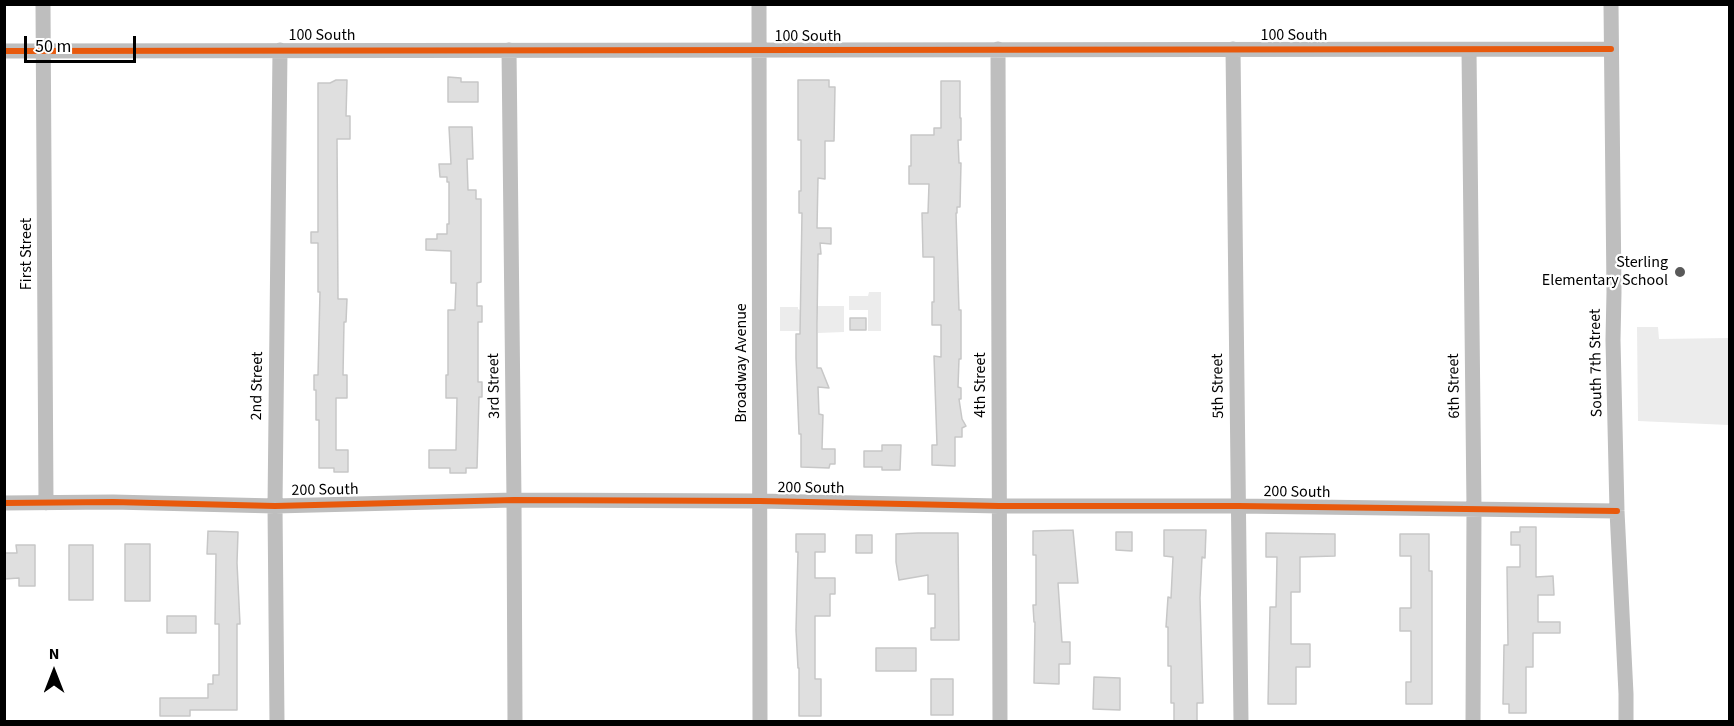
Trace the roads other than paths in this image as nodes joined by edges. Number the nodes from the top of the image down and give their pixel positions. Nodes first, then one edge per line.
1 (43, 4) edge
2 (759, 4) edge
3 (1611, 4) edge
4 (998, 49) junction
5 (1233, 49) junction
6 (1611, 49) junction
7 (280, 50) junction
8 (509, 50) junction
9 (759, 50) junction
10 (1469, 50) junction
11 (4, 51) edge
12 (44, 51) junction
13 (514, 500) junction
14 (760, 501) junction
15 (4, 503) edge
16 (46, 503) junction
17 (275, 506) junction
18 (999, 506) junction
19 (1238, 506) junction
20 (1474, 508) junction
21 (1617, 511) junction
22 (277, 722) edge
23 (515, 722) edge
24 (760, 722) edge
25 (1000, 722) edge
26 (1241, 722) edge
27 (1473, 722) edge
28 (1626, 722) edge

1 - 12 street, First Street
2 - 9 street, Broadway Avenue
3 - 6 street, South 7th Street
4 - 5 street, 100 South
4 - 9 street, 100 South
4 - 18 street, 4th Street
5 - 10 street, 100 South
5 - 19 street, 5th Street
6 - 10 street, 100 South
6 - 21 street, South 7th Street
7 - 8 street, 100 South
7 - 12 street, 100 South
7 - 17 street, 2nd Street
8 - 9 street, 100 South
8 - 13 street, 3rd Street
9 - 14 street, Broadway Avenue
10 - 20 street, 6th Street
11 - 12 street, 100 South
12 - 16 street, First Street
13 - 14 street, 200 South
13 - 17 street, 200 South
13 - 23 street, 3rd Street
14 - 18 street, 200 South
14 - 24 street, Broadway Avenue
15 - 16 street, 200 South
16 - 17 street, 200 South
17 - 22 street, 2nd Street
18 - 19 street, 200 South
18 - 25 street, 4th Street
19 - 20 street, 200 South
19 - 26 street, 5th Street
20 - 21 street, 200 South
20 - 27 street, 6th Street
21 - 28 street, South 7th Street

